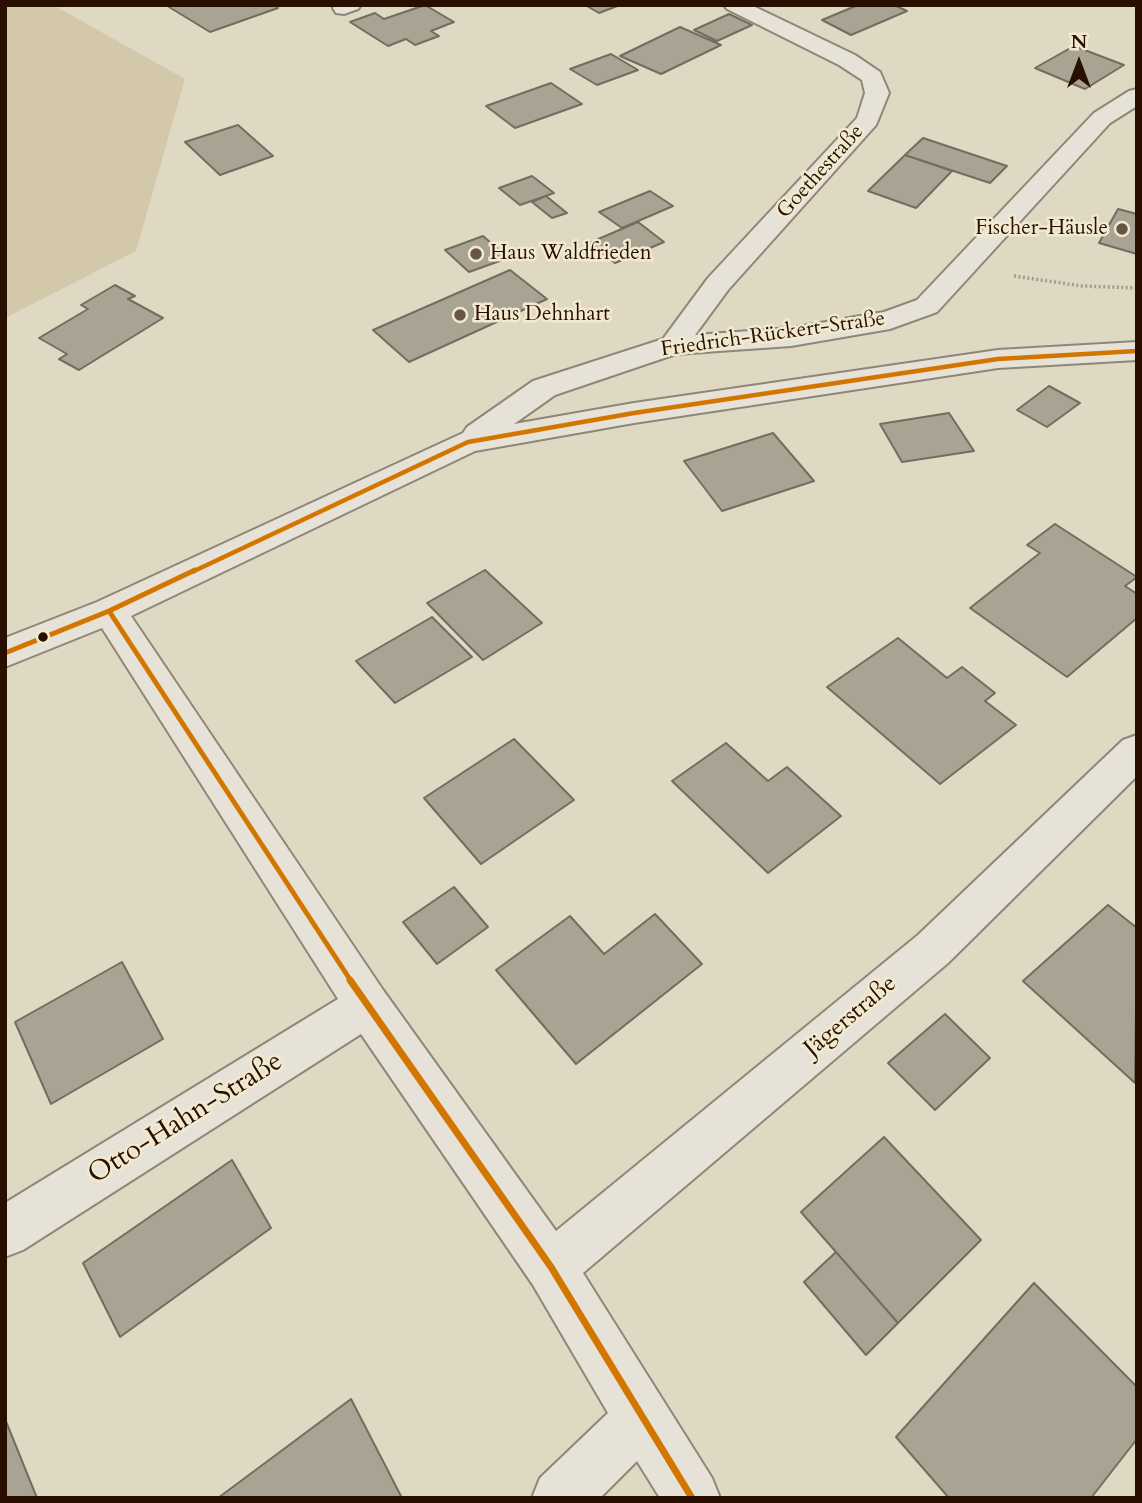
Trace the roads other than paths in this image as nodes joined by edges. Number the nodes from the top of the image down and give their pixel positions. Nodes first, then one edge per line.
1 (734, 5) edge
2 (791, 5) edge
3 (762, 17) junction
4 (1137, 96) edge
5 (673, 345) junction
6 (1137, 351) edge
7 (468, 442) junction
8 (109, 611) junction
9 (5, 653) edge
10 (1137, 751) edge
11 (368, 1005) junction
12 (5, 1232) edge
13 (551, 1267) junction
14 (641, 1418) junction
15 (560, 1498) edge
16 (692, 1498) edge

1 - 3 street, Goethestraße
2 - 3 street
3 - 5 street, Goethestraße
4 - 5 street, Friedrich-Rückert-Straße
5 - 7 street, Friedrich-Rückert-Straße
6 - 7 street
7 - 8 street
8 - 9 street
8 - 11 street
10 - 13 street, Jägerstraße
11 - 12 street, Otto-Hahn-Straße
11 - 13 street
13 - 14 street
14 - 15 street
14 - 16 street

